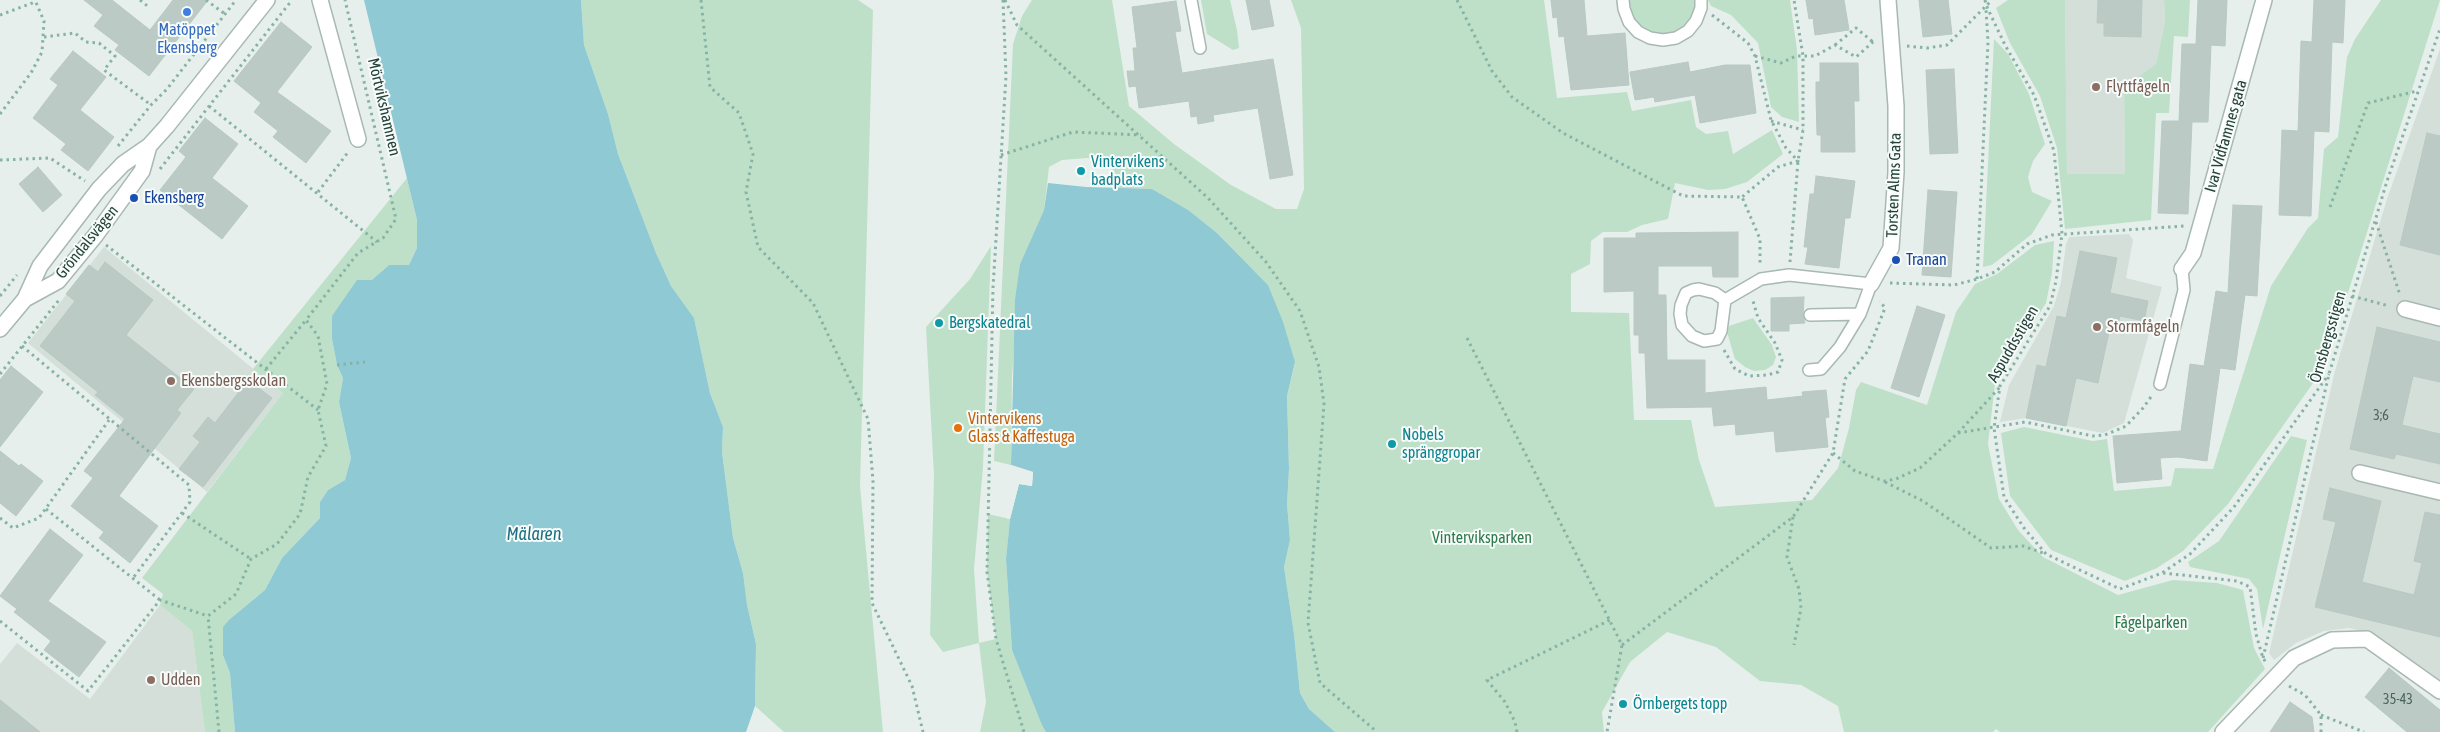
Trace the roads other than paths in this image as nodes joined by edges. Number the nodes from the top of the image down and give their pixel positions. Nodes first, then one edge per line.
1 (267, 0) edge
2 (320, 0) edge
3 (1191, 0) edge
4 (1623, 0) edge
5 (1888, 0) edge
6 (2264, 0) edge
7 (1701, 4) edge
8 (1200, 48) dead end
9 (358, 139) road end
10 (149, 146) junction
11 (2182, 269) joint
12 (1871, 284) junction
13 (25, 299) junction
14 (1725, 300) junction
15 (2405, 310) road end
16 (1860, 314) junction
17 (1810, 315) dead end
18 (2440, 318) edge
19 (0, 329) edge
20 (1809, 370) dead end
21 (2160, 384) road end
22 (2360, 473) dead end
23 (2440, 492) edge
24 (2440, 691) edge
25 (2223, 732) edge

1 - 10 street, Gröndalsvägen
2 - 9 street
3 - 8 lane
4 - 7 lane
5 - 12 street, Torsten Alms Gata
6 - 11 street, Ivar Vidfamnes gata
10 - 13 street, Gröndalsvägen
10 - 13 street, Gröndalsvägen
11 - 21 lane
12 - 14 lane
12 - 16 lane
13 - 19 street, Gröndalsvägen
14 - 14 lane
15 - 18 street
16 - 17 lane
16 - 20 lane
22 - 23 street
24 - 25 street

